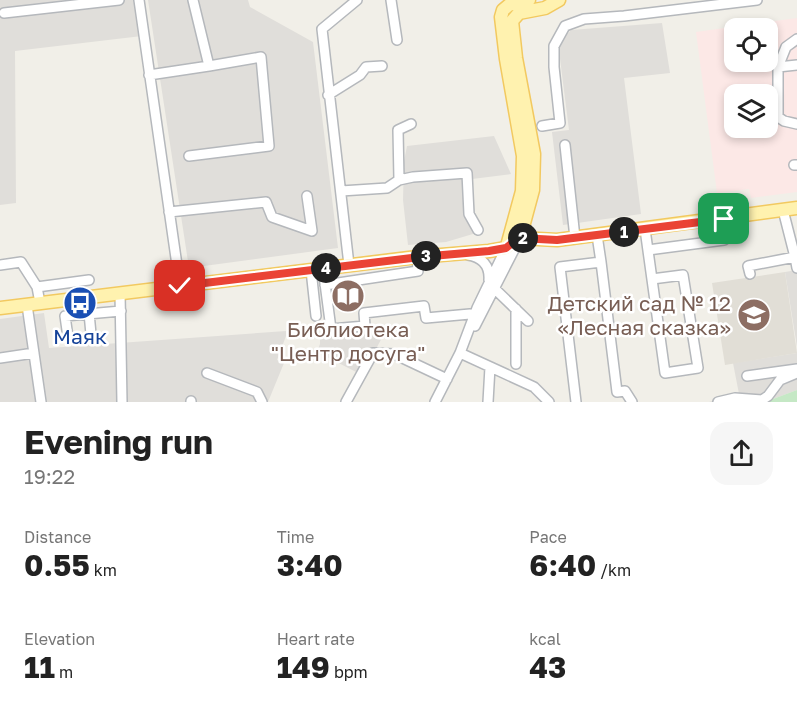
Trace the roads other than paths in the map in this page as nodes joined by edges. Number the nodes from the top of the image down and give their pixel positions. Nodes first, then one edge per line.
1 (119, 0) edge
2 (138, 0) edge
3 (193, 0) edge
4 (357, 0) edge
5 (391, 0) edge
6 (529, 0) edge
7 (559, 0) edge
8 (756, 0) edge
9 (4, 13) dead end
10 (797, 39) edge
11 (397, 40) dead end
12 (797, 65) edge
13 (209, 66) junction
14 (382, 66) dead end
15 (778, 67) joint
16 (778, 72) edge
17 (149, 75) junction
18 (328, 95) junction
19 (411, 123) dead end
20 (797, 124) edge
21 (542, 126) dead end
22 (565, 145) dead end
23 (189, 156) dead end
24 (399, 180) junction
25 (533, 190) junction
26 (340, 191) junction
27 (307, 196) dead end
28 (797, 208) edge
29 (783, 210) junction
30 (169, 212) junction
31 (724, 219) junction
32 (645, 229) junction
33 (478, 230) dead end
34 (597, 235) junction
35 (520, 238) junction
36 (574, 238) junction
37 (506, 248) junction
38 (648, 250) junction
39 (418, 257) junction
40 (796, 257) edge
41 (601, 262) junction
42 (0, 265) edge
43 (349, 265) junction
44 (797, 268) edge
45 (317, 269) junction
46 (750, 274) dead end
47 (652, 279) junction
48 (89, 280) dead end
49 (325, 285) junction
50 (180, 286) junction
51 (488, 286) junction
52 (37, 287) junction
53 (498, 291) dead end
54 (120, 293) junction
55 (33, 304) junction
56 (0, 308) edge
57 (516, 309) junction
58 (121, 311) junction
59 (89, 313) junction
60 (470, 314) dead end
61 (316, 316) dead end
62 (528, 321) dead end
63 (91, 334) dead end
64 (68, 337) dead end
65 (463, 349) junction
66 (34, 353) junction
67 (0, 358) edge
68 (516, 364) dead end
69 (490, 368) junction
70 (797, 371) edge
71 (207, 373) dead end
72 (747, 376) dead end
73 (447, 379) junction
74 (41, 402) edge
75 (122, 402) edge
76 (262, 402) edge
77 (346, 402) edge
78 (435, 402) edge
79 (488, 402) edge
80 (549, 402) edge
81 (576, 402) edge
82 (632, 402) edge
83 (718, 402) edge

1 - 9 street
2 - 17 street
3 - 13 street
4 - 18 street
5 - 11 street
6 - 37 main road
7 - 25 main road
8 - 21 street
10 - 15 street
12 - 15 street
13 - 17 street
13 - 23 street
14 - 18 street
16 - 20 street
17 - 30 street
18 - 26 street
19 - 24 street
22 - 36 street
24 - 26 street
24 - 33 street
25 - 35 main road
25 - 36 street
26 - 43 street
27 - 30 street
28 - 29 main road
29 - 31 main road
29 - 40 street
30 - 50 street
31 - 32 main road
31 - 38 street
32 - 34 main road
32 - 38 street
34 - 36 main road
34 - 41 street
35 - 36 main road
35 - 37 main road
35 - 65 street
37 - 39 main road
37 - 51 street
38 - 47 street
39 - 43 main road
39 - 49 street
39 - 51 street
40 - 44 street
40 - 46 street
41 - 81 street
41 - 82 street
42 - 52 street
43 - 45 main road
45 - 49 street
45 - 50 main road
45 - 61 street
47 - 47 street
48 - 52 street
49 - 60 street
50 - 54 main road
51 - 65 street
52 - 55 street
53 - 57 street
54 - 55 main road
54 - 58 street
55 - 56 main road
55 - 66 street
57 - 62 street
57 - 68 street
58 - 59 street
58 - 75 street
59 - 63 street
59 - 64 street
65 - 69 street
65 - 73 street
66 - 67 street
66 - 74 street
69 - 79 street
69 - 80 street
70 - 72 street
70 - 83 street
71 - 76 street
73 - 77 street
73 - 78 street

